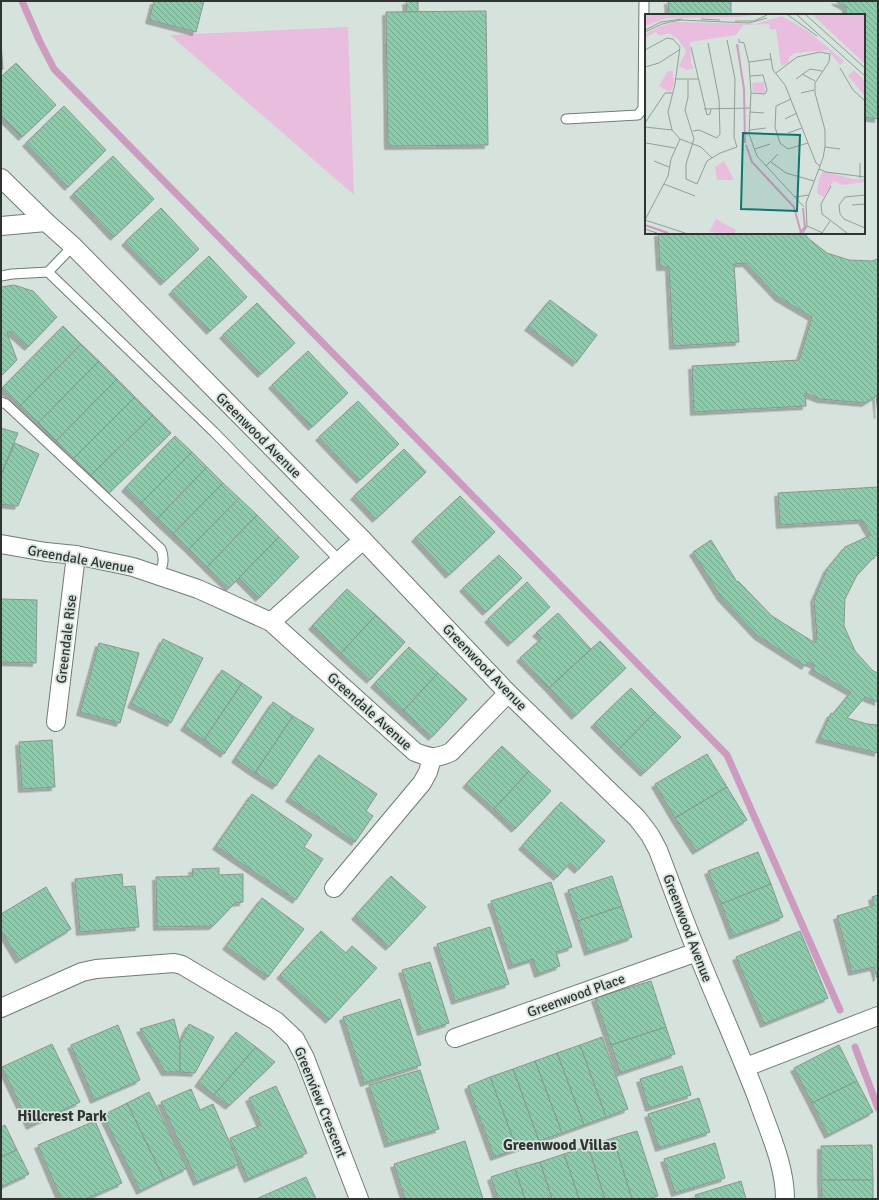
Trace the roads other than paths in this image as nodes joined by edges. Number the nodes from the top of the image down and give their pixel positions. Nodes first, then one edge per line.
1 (644, 1) edge
2 (566, 119) dead end
3 (1, 178) edge
4 (46, 222) junction
5 (1, 226) edge
6 (73, 246) junction
7 (48, 272) junction
8 (1, 276) edge
9 (1, 402) edge
10 (363, 540) junction
11 (1, 544) edge
12 (76, 555) junction
13 (340, 561) junction
14 (158, 576) junction
15 (271, 622) junction
16 (508, 693) junction
17 (56, 722) dead end
18 (432, 758) junction
19 (334, 888) dead end
20 (697, 952) junction
21 (1, 1008) edge
22 (878, 1016) edge
23 (455, 1038) dead end
24 (746, 1067) junction
25 (359, 1199) edge
26 (785, 1199) edge

1 - 2 lane
3 - 4 street, Greenwood Avenue
4 - 5 street
4 - 6 street, Greenwood Avenue
6 - 7 lane
6 - 10 street, Greenwood Avenue
7 - 8 lane
7 - 13 lane
9 - 14 lane
10 - 13 street
10 - 16 street, Greenwood Avenue
11 - 12 street, Greendale Avenue
12 - 14 street, Greendale Avenue
12 - 17 street, Greendale Rise
13 - 15 street
14 - 15 street, Greendale Avenue
15 - 18 street, Greendale Avenue
16 - 18 street
16 - 20 street, Greenwood Avenue
18 - 19 street
20 - 23 street, Greenwood Place
20 - 24 street, Greenwood Avenue
21 - 25 street, Greenview Crescent
22 - 24 street
24 - 26 street, Greenwood Avenue

